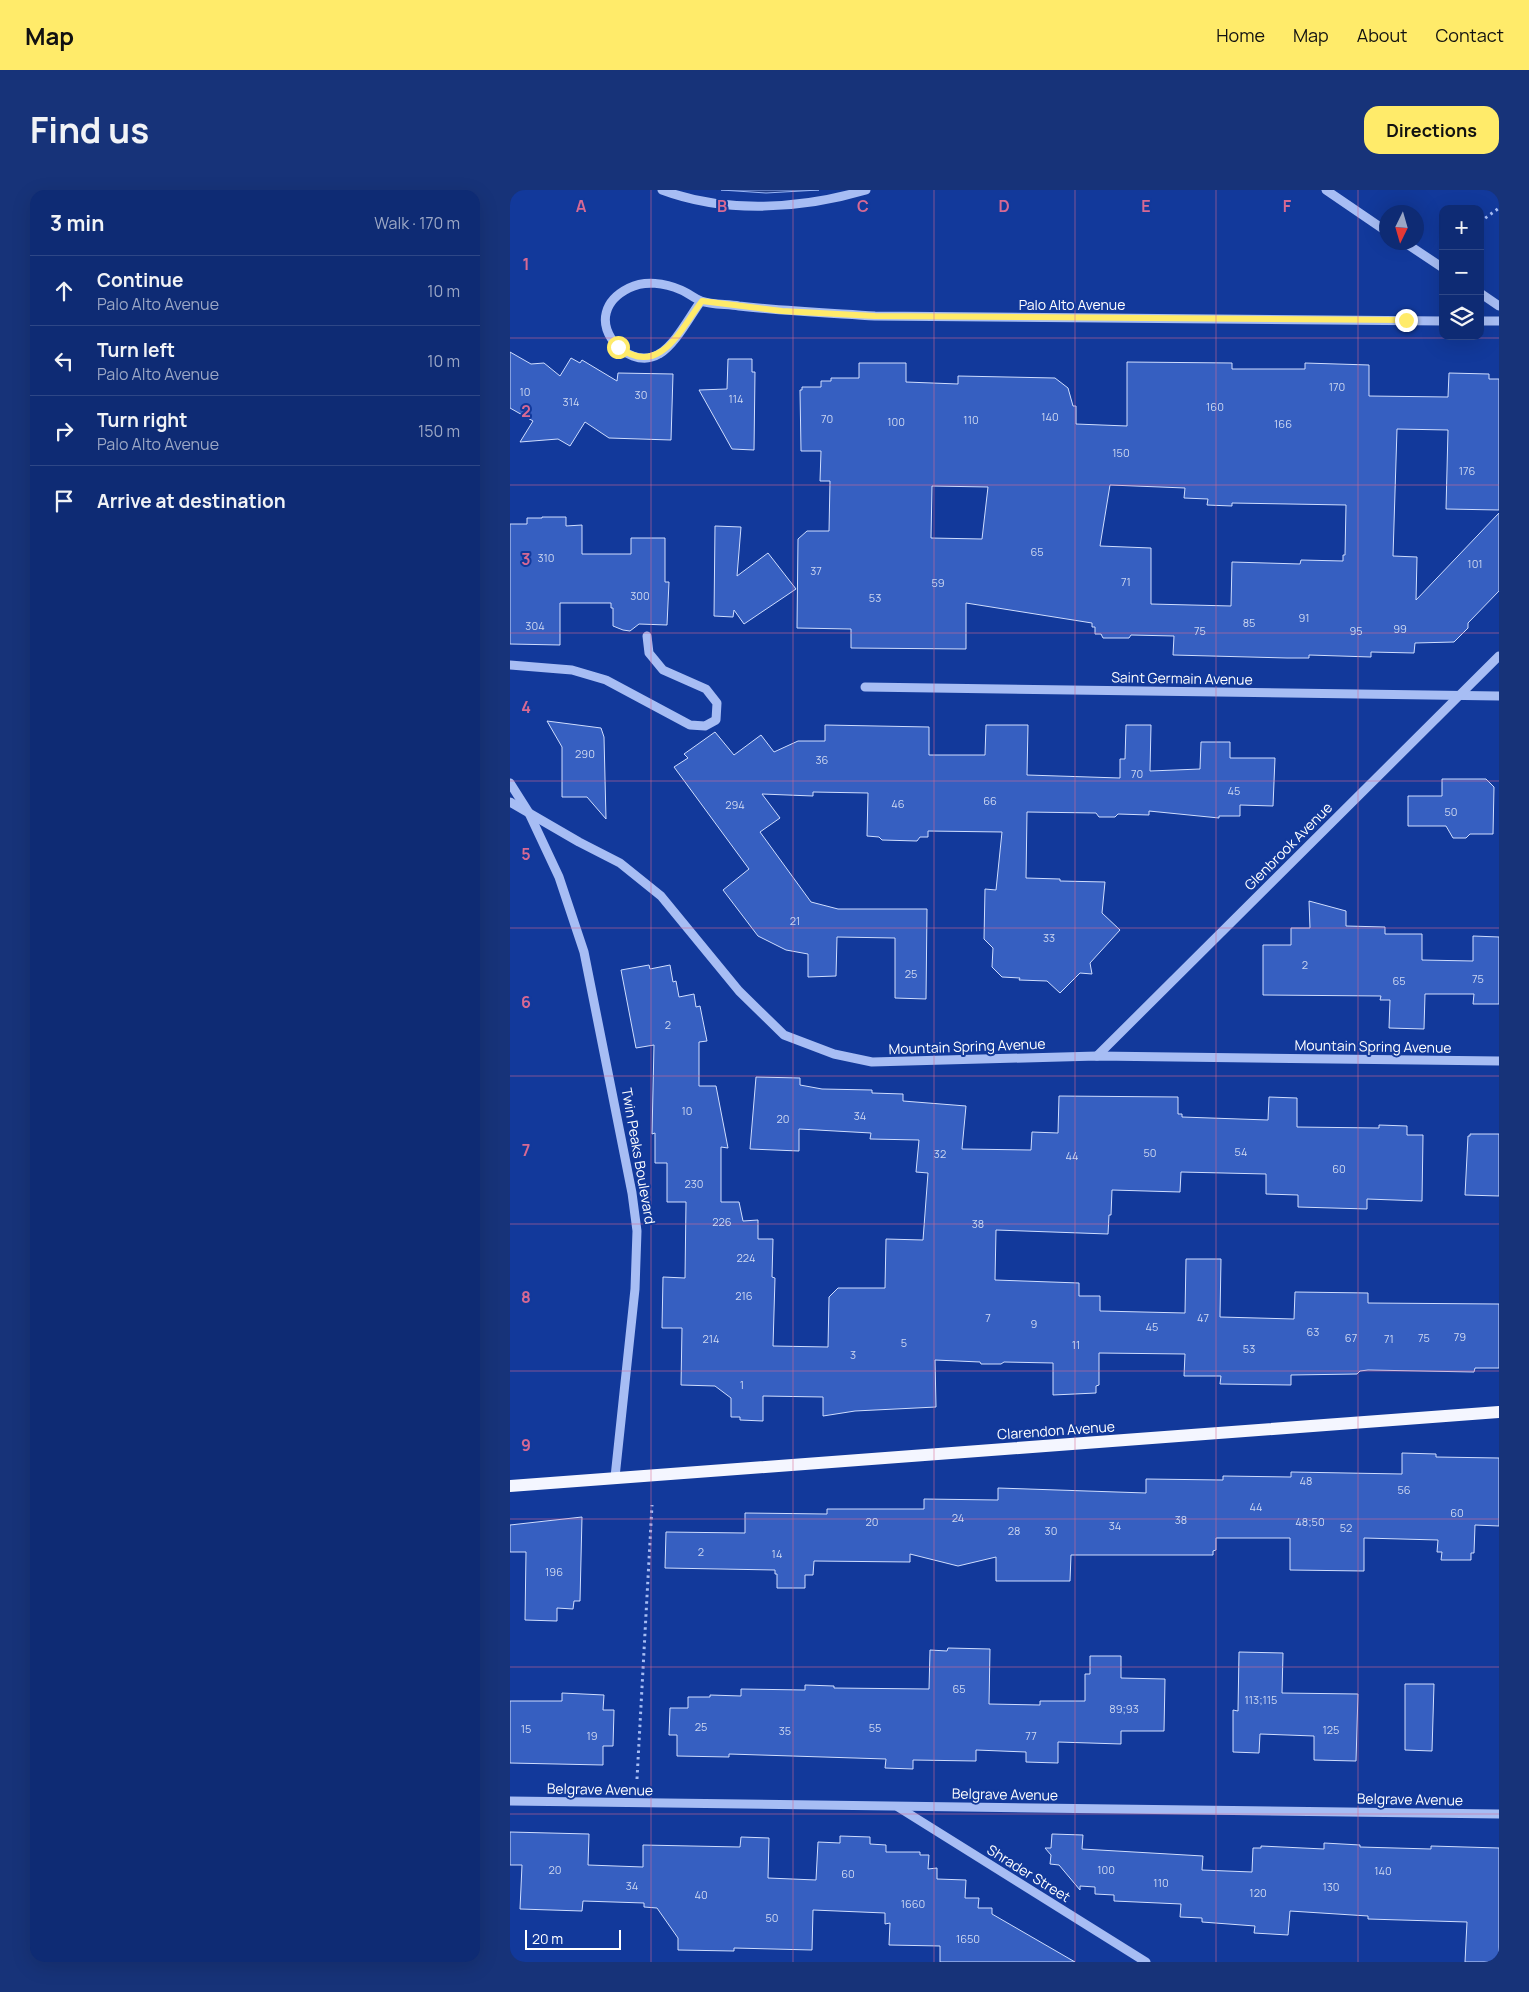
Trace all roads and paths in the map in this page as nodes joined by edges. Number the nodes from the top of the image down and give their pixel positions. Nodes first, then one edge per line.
1 (662, 190) edge
2 (866, 190) edge
3 (1326, 190) edge
4 (1499, 208) edge
5 (1484, 219) edge
6 (1379, 226) edge
7 (1416, 250) edge
8 (1439, 265) edge
9 (1483, 295) edge
10 (702, 301) junction
11 (1499, 306) edge
12 (1439, 321) edge
13 (1484, 321) edge
14 (1499, 322) edge
15 (647, 636) dead end
16 (1499, 656) edge
17 (510, 665) edge
18 (865, 687) dead end
19 (1459, 695) junction
20 (1499, 696) edge
21 (510, 783) edge
22 (510, 802) edge
23 (529, 813) junction
24 (1097, 1056) junction
25 (1499, 1061) edge
26 (1499, 1412) edge
27 (615, 1478) junction
28 (510, 1486) edge
29 (652, 1505) dead end
30 (637, 1779) dead end
31 (510, 1801) edge
32 (898, 1807) junction
33 (1499, 1814) edge
34 (1146, 1962) edge

1 - 2 street
3 - 6 street
4 - 5 path
7 - 8 street
9 - 11 street
10 - 10 street, Palo Alto Avenue
10 - 12 street, Palo Alto Avenue
13 - 14 street
15 - 17 street
16 - 19 street, Glenbrook Avenue
18 - 19 street, Saint Germain Avenue
19 - 20 street, Saint Germain Avenue
19 - 24 street, Glenbrook Avenue
21 - 23 street, Twin Peaks Boulevard
22 - 23 street, Mountain Spring Avenue
23 - 24 street, Mountain Spring Avenue
23 - 27 street, Twin Peaks Boulevard
24 - 25 street, Mountain Spring Avenue
26 - 27 main road, Clarendon Avenue
27 - 28 main road
29 - 30 path
31 - 32 street, Belgrave Avenue
32 - 33 street, Belgrave Avenue
32 - 34 street, Shrader Street

